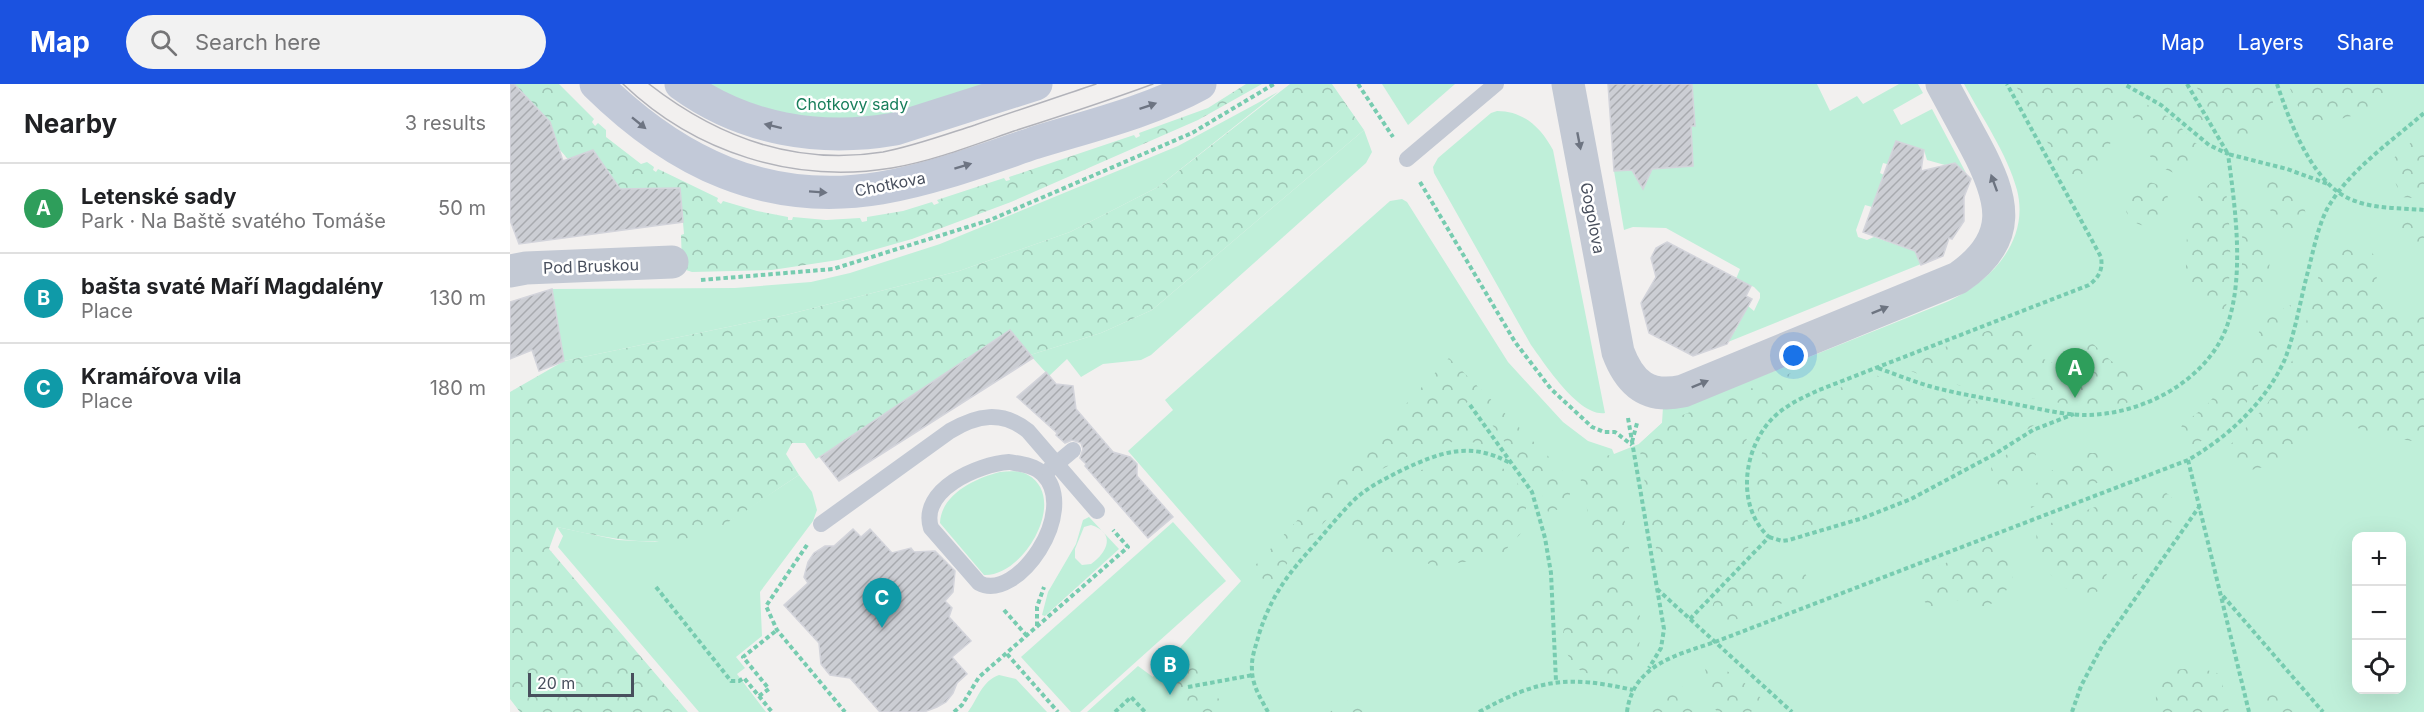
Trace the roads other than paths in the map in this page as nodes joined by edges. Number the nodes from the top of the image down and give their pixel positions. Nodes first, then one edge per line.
1 (596, 84) edge
2 (681, 84) edge
3 (1036, 84) edge
4 (1200, 84) edge
5 (1496, 84) edge
6 (1568, 84) edge
7 (1942, 84) edge
8 (1407, 159) road end
9 (510, 271) edge
10 (685, 271) road end
11 (1072, 450) dead end
12 (1050, 469) junction
13 (1096, 511) road end
14 (821, 524) road end

1 -> 4 main road, Chotkova
3 -> 2 main road
5 - 8 lane
6 -> 7 street, Gogolova
9 - 10 street, Pod Bruskou
11 - 12 lane
12 - 12 lane
12 - 13 lane
12 - 14 lane

